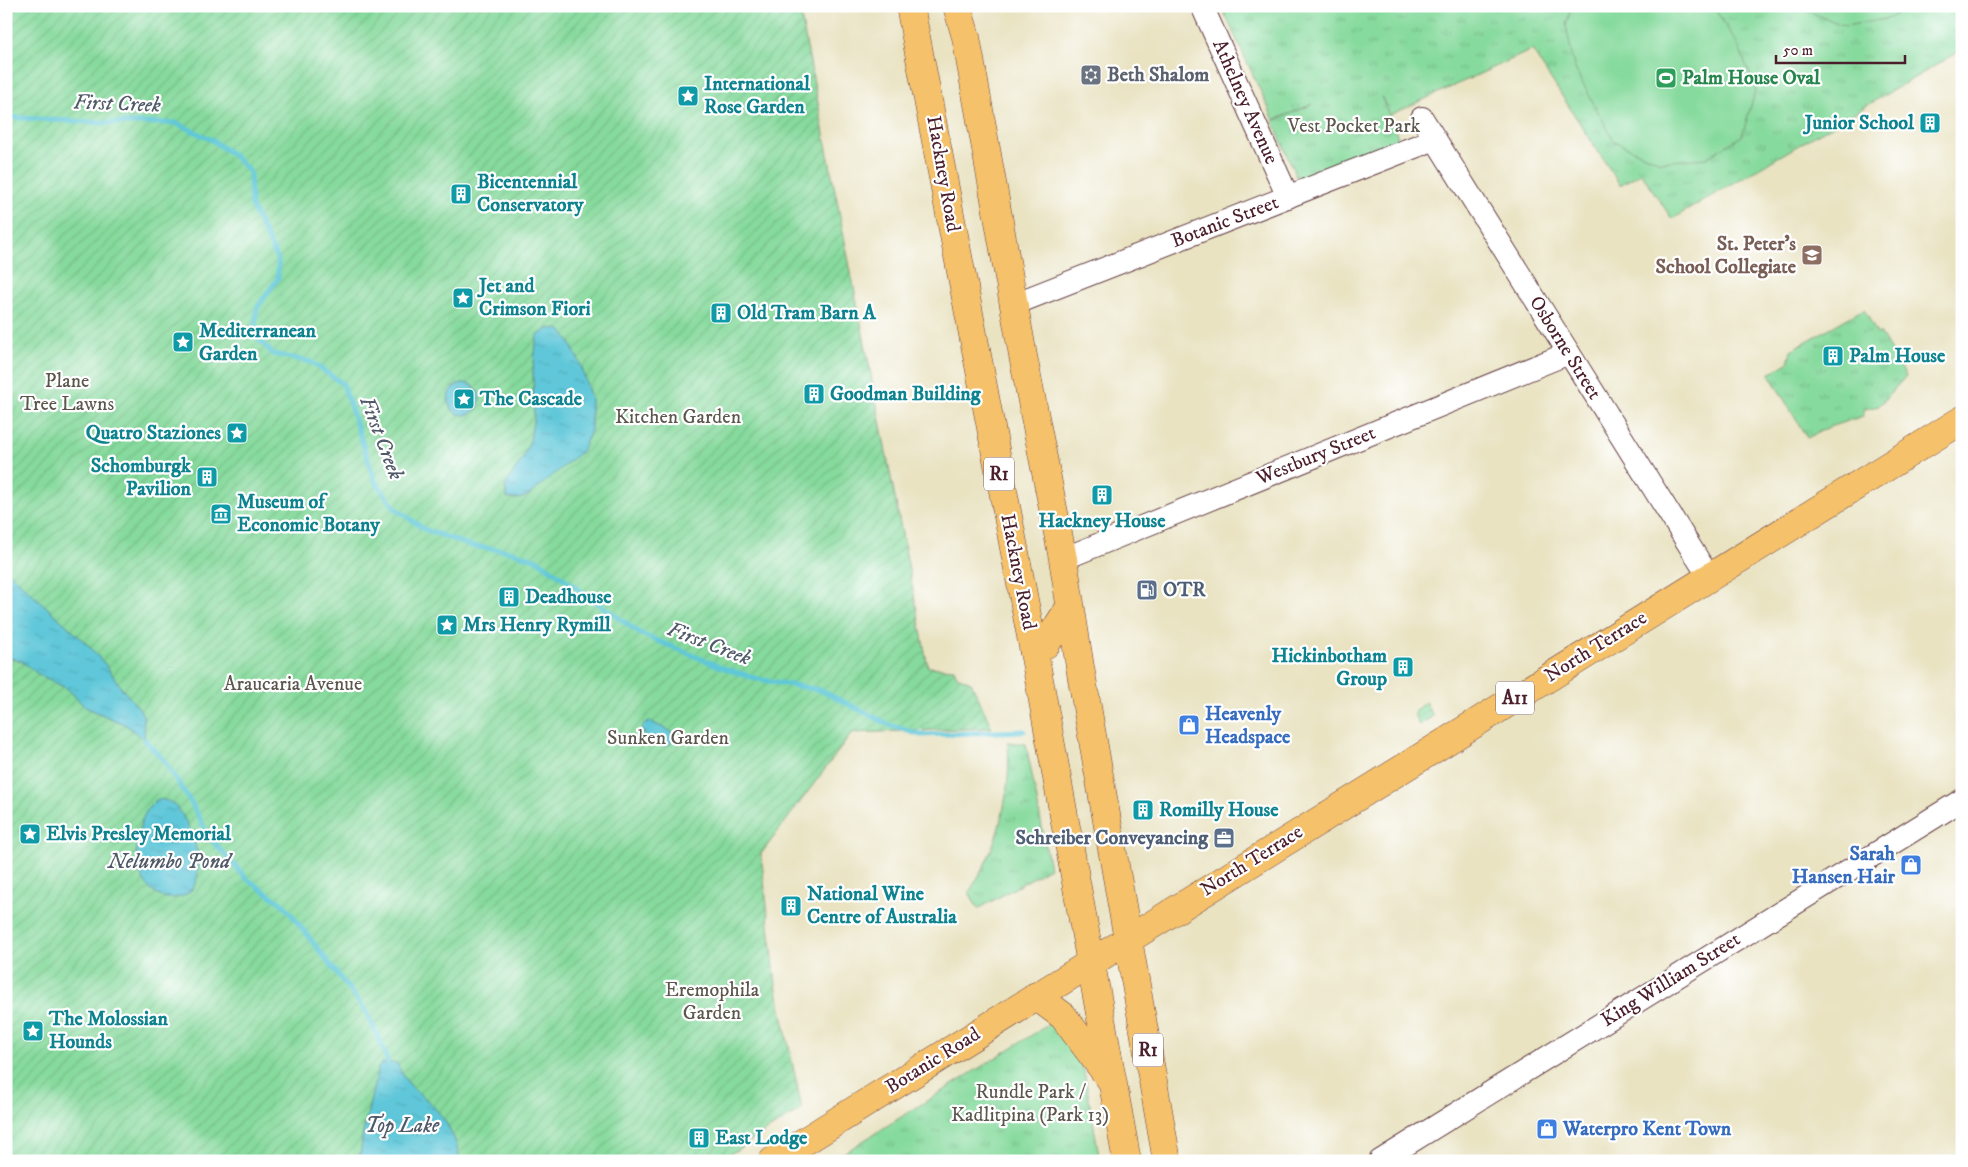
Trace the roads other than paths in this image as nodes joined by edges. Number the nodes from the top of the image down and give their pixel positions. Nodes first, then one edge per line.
1 (910, 6) edge
2 (957, 6) edge
3 (1202, 6) edge
4 (1422, 118) dead end
5 (1435, 139) junction
6 (1288, 197) junction
7 (1014, 304) junction
8 (1568, 353) junction
9 (1962, 420) edge
10 (1063, 559) junction
11 (1709, 577) junction
12 (1070, 607) junction
13 (1034, 652) junction
14 (1962, 800) edge
15 (1128, 939) junction
16 (1092, 961) junction
17 (1036, 996) junction
18 (1115, 1086) junction
19 (773, 1161) edge
20 (1128, 1161) edge
21 (1167, 1161) edge
22 (1380, 1161) edge

1 - 13 main road, Hackney Road / R1
2 - 7 main road, R1
3 - 6 street, Athelney Avenue
4 - 5 street, Osborne Street
5 - 6 street, Botanic Street
5 - 8 street, Osborne Street
6 - 7 street, Botanic Street
7 - 10 main road, R1
8 - 10 street, Westbury Street
8 - 11 street, Osborne Street
9 - 11 main road, North Terrace / A11
10 - 12 main road, R1
11 - 15 main road, North Terrace / A11
12 - 13 main road
12 - 15 main road, R1
13 - 16 main road, Hackney Road / R1
14 - 22 street, King William Street
15 - 16 main road, A11
15 - 21 main road, R1
16 - 17 main road, Botanic Road
16 - 18 main road, R1
17 - 18 main road
17 - 19 main road, Botanic Road
18 - 20 main road, R1

